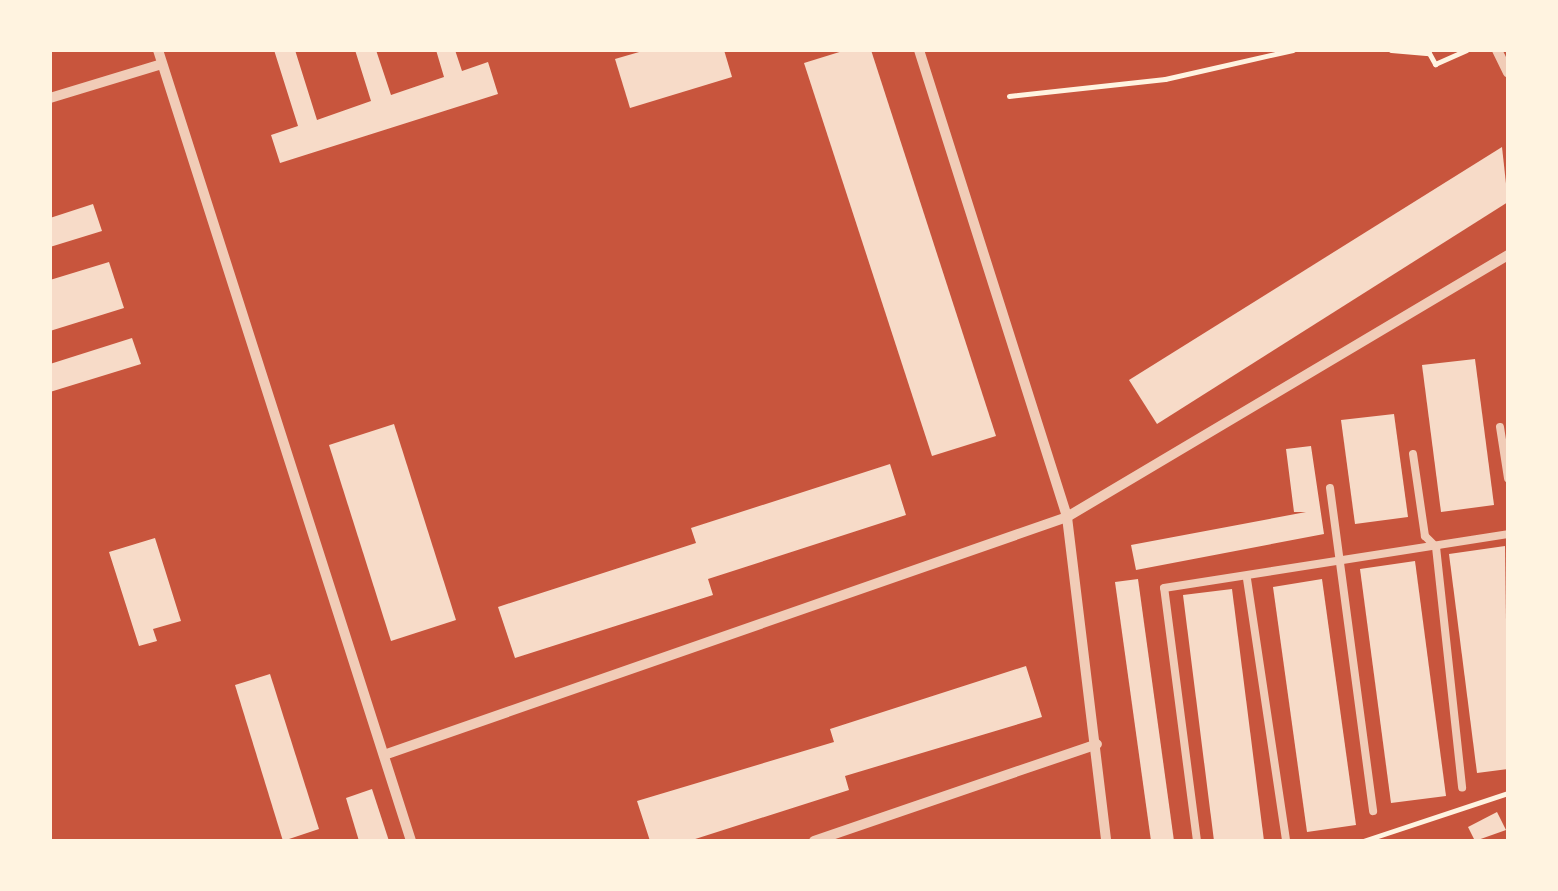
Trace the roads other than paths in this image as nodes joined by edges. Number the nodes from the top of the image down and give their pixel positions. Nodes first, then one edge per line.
1 (158, 50) edge
2 (919, 50) edge
3 (1497, 50) edge
4 (162, 64) junction
5 (1508, 73) edge
6 (50, 98) edge
7 (1508, 255) edge
8 (1500, 427) dead end
9 (1413, 454) dead end
10 (1508, 478) edge
11 (1330, 488) dead end
12 (1067, 517) junction
13 (1508, 534) edge
14 (1436, 547) junction
15 (1340, 563) junction
16 (1248, 579) junction
17 (1097, 744) junction
18 (384, 755) junction
19 (1462, 788) dead end
20 (1372, 811) dead end
21 (1286, 839) edge
22 (411, 841) edge
23 (814, 841) edge
24 (1106, 841) edge
25 (1197, 841) edge

1 - 4 street
2 - 12 street
3 - 5 street
4 - 6 street
4 - 18 street
7 - 12 street
8 - 10 lane
9 - 14 lane
11 - 15 lane
12 - 17 street
12 - 18 street
13 - 14 lane
14 - 15 lane
14 - 19 lane
15 - 16 lane
15 - 20 lane
16 - 21 lane
16 - 25 lane
17 - 23 street
17 - 24 street
18 - 22 street

